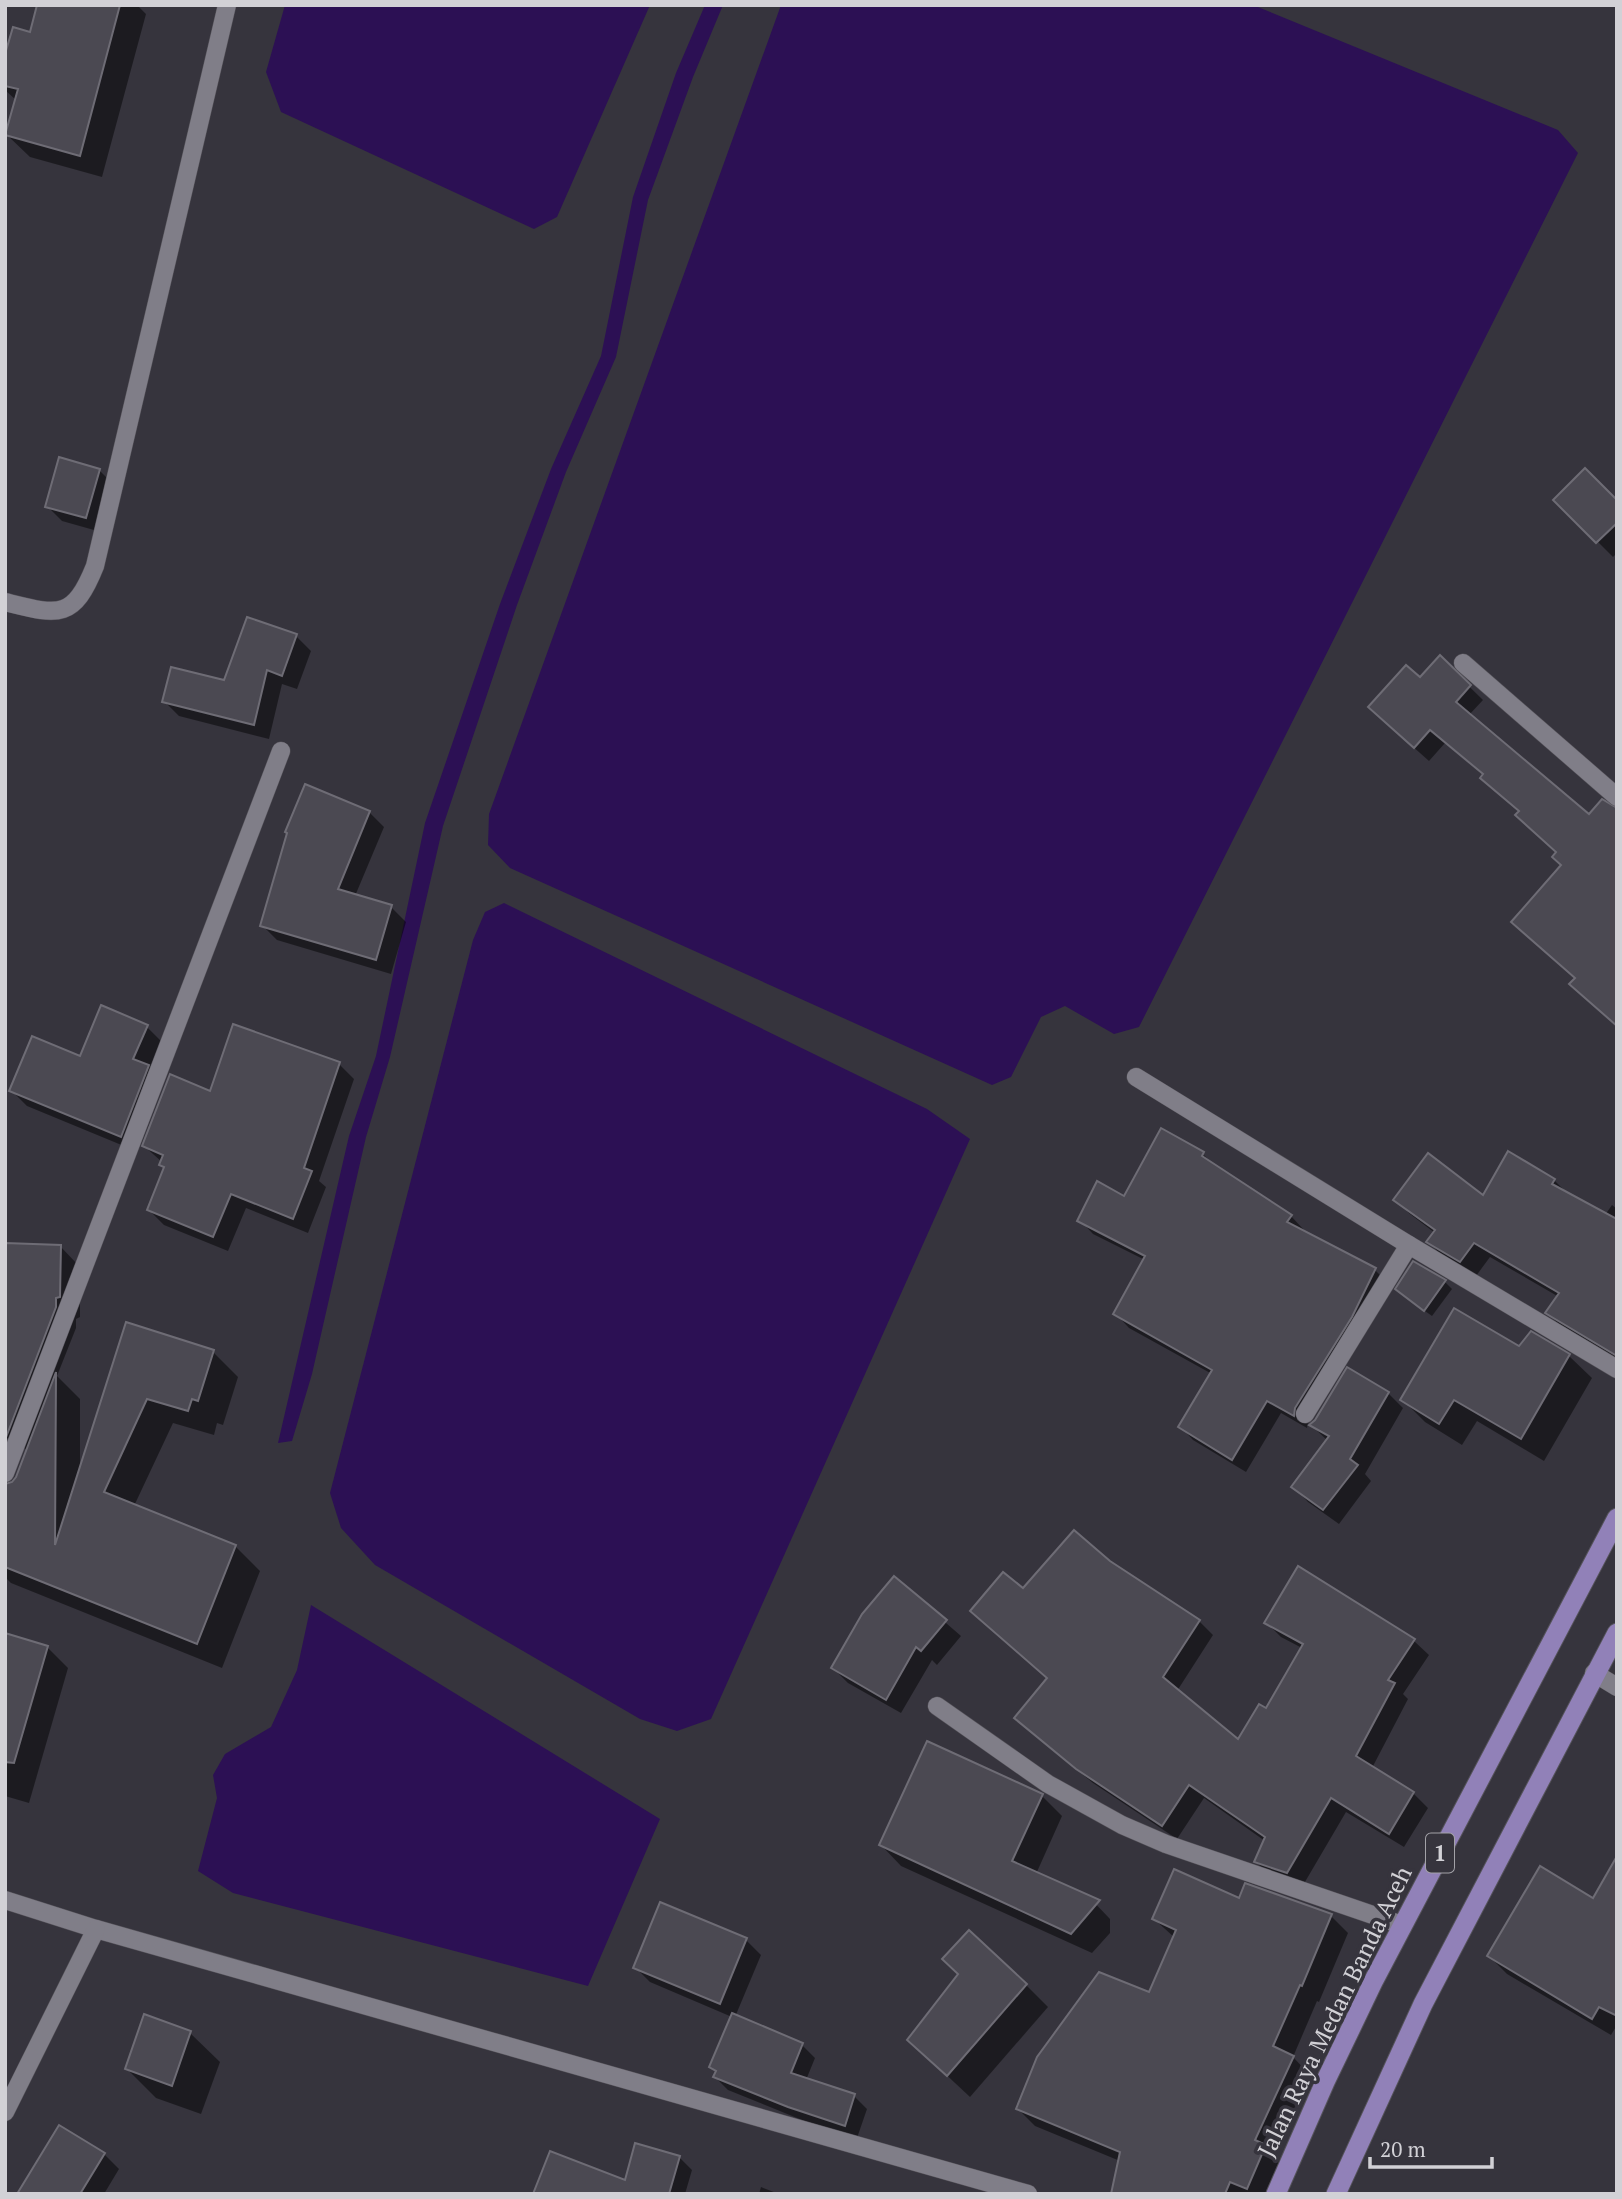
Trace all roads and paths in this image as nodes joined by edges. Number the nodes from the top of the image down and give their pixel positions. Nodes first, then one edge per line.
1 (228, 5) edge
2 (5, 602) edge
3 (1463, 663) dead end
4 (281, 751) dead end
5 (1617, 797) edge
6 (1136, 1077) dead end
7 (1409, 1245) junction
8 (1617, 1369) edge
9 (1305, 1414) dead end
10 (5, 1473) edge
11 (1617, 1518) edge
12 (1617, 1633) edge
13 (1594, 1673) junction
14 (1617, 1687) edge
15 (937, 1706) dead end
16 (5, 1900) edge
17 (1402, 1924) junction
18 (96, 1929) junction
19 (5, 2112) edge
20 (1028, 2194) edge
21 (1276, 2194) edge
22 (1336, 2194) edge

1 - 2 street
3 - 5 street
4 - 10 street
6 - 7 street
7 - 8 street
7 - 9 street
11 - 17 highway, Jalan Raya Medan Banda Aceh / 1
12 - 13 highway, 1
13 - 14 street
13 - 22 highway, 1
15 - 17 street
16 - 18 street
17 - 21 highway, Jalan Raya Medan Banda Aceh / 1
18 - 19 street
18 - 20 street

